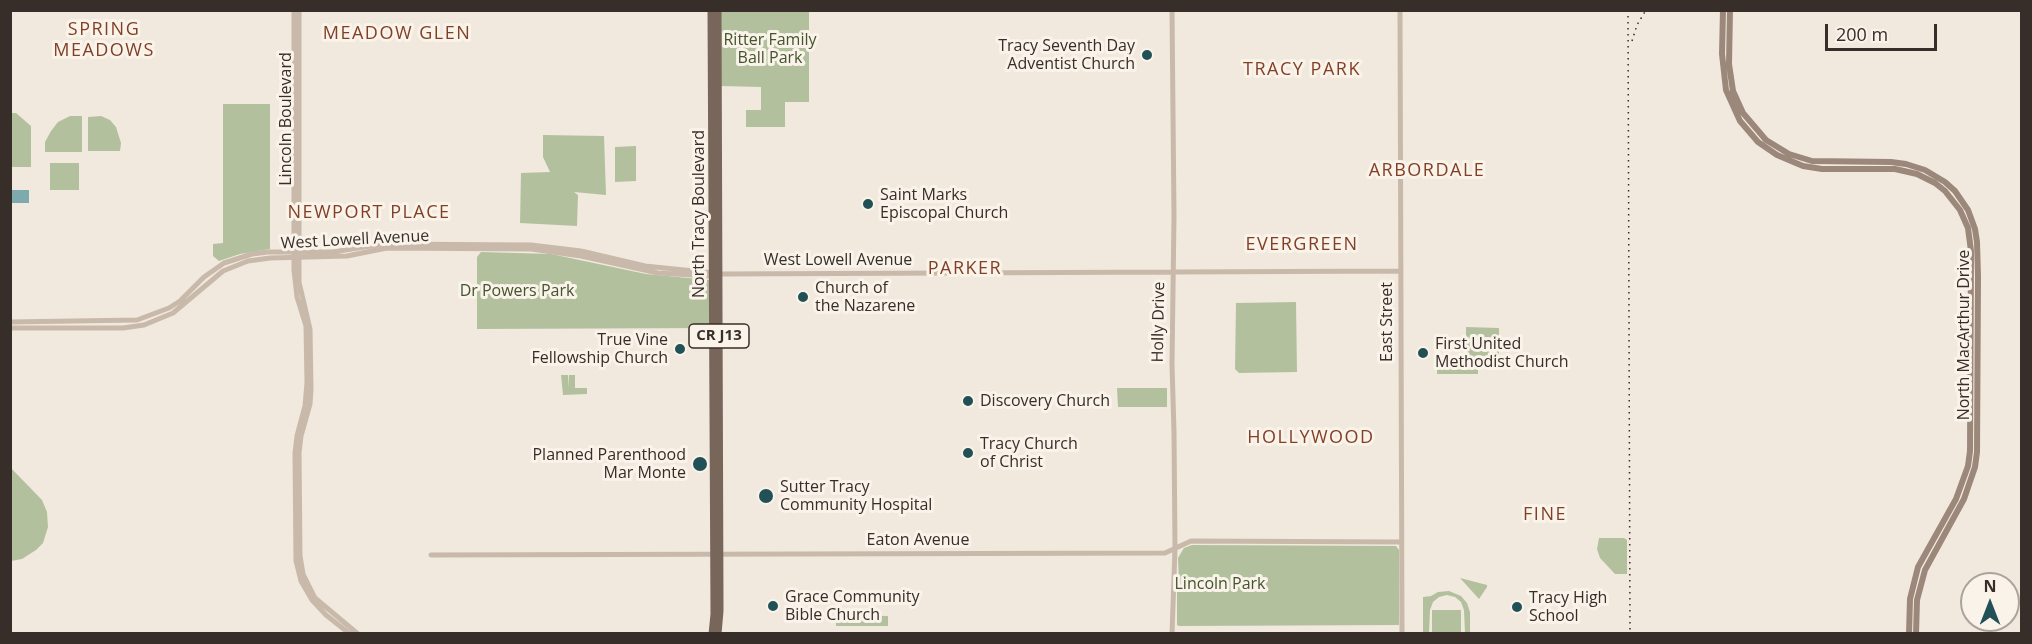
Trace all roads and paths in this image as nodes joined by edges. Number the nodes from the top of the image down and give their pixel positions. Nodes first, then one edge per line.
1 (294, 10) edge
2 (300, 10) edge
3 (711, 10) edge
4 (718, 10) edge
5 (1172, 10) edge
6 (1400, 10) edge
7 (1723, 10) edge
8 (1730, 10) edge
9 (297, 255) junction
10 (1401, 271) junction
11 (1174, 272) junction
12 (715, 274) junction
13 (10, 322) edge
14 (10, 328) edge
15 (1401, 542) junction
16 (1175, 548) junction
17 (717, 554) junction
18 (431, 555) dead end
19 (350, 633) edge
20 (358, 633) edge
21 (712, 633) edge
22 (718, 633) edge
23 (1172, 633) edge
24 (1402, 633) edge
25 (1909, 633) edge
26 (1916, 633) edge

1 - 9 street, Lincoln Boulevard
2 - 9 street, Lincoln Boulevard
3 - 12 main road, North Tracy Boulevard / CR J13
4 - 12 main road, North Tracy Boulevard / CR J13
5 - 11 street, Holly Drive
6 - 10 street, East Street
7 - 25 main road, North MacArthur Drive
8 - 26 main road, North MacArthur Drive
9 - 12 street, West Lowell Avenue
9 - 13 street, West Lowell Avenue
9 - 14 street, West Lowell Avenue
9 - 19 street, Lincoln Boulevard
9 - 20 street, Lincoln Boulevard
10 - 11 street, West Lowell Avenue
10 - 15 street, East Street
11 - 12 street, West Lowell Avenue
11 - 16 street, Holly Drive
12 - 17 main road, North Tracy Boulevard / CR J13
15 - 16 street, Eaton Avenue
15 - 24 street, East Street
16 - 17 street, Eaton Avenue
16 - 23 street, Holly Drive
17 - 18 street, Eaton Avenue
17 - 21 main road, North Tracy Boulevard / CR J13
17 - 22 main road, North Tracy Boulevard / CR J13

